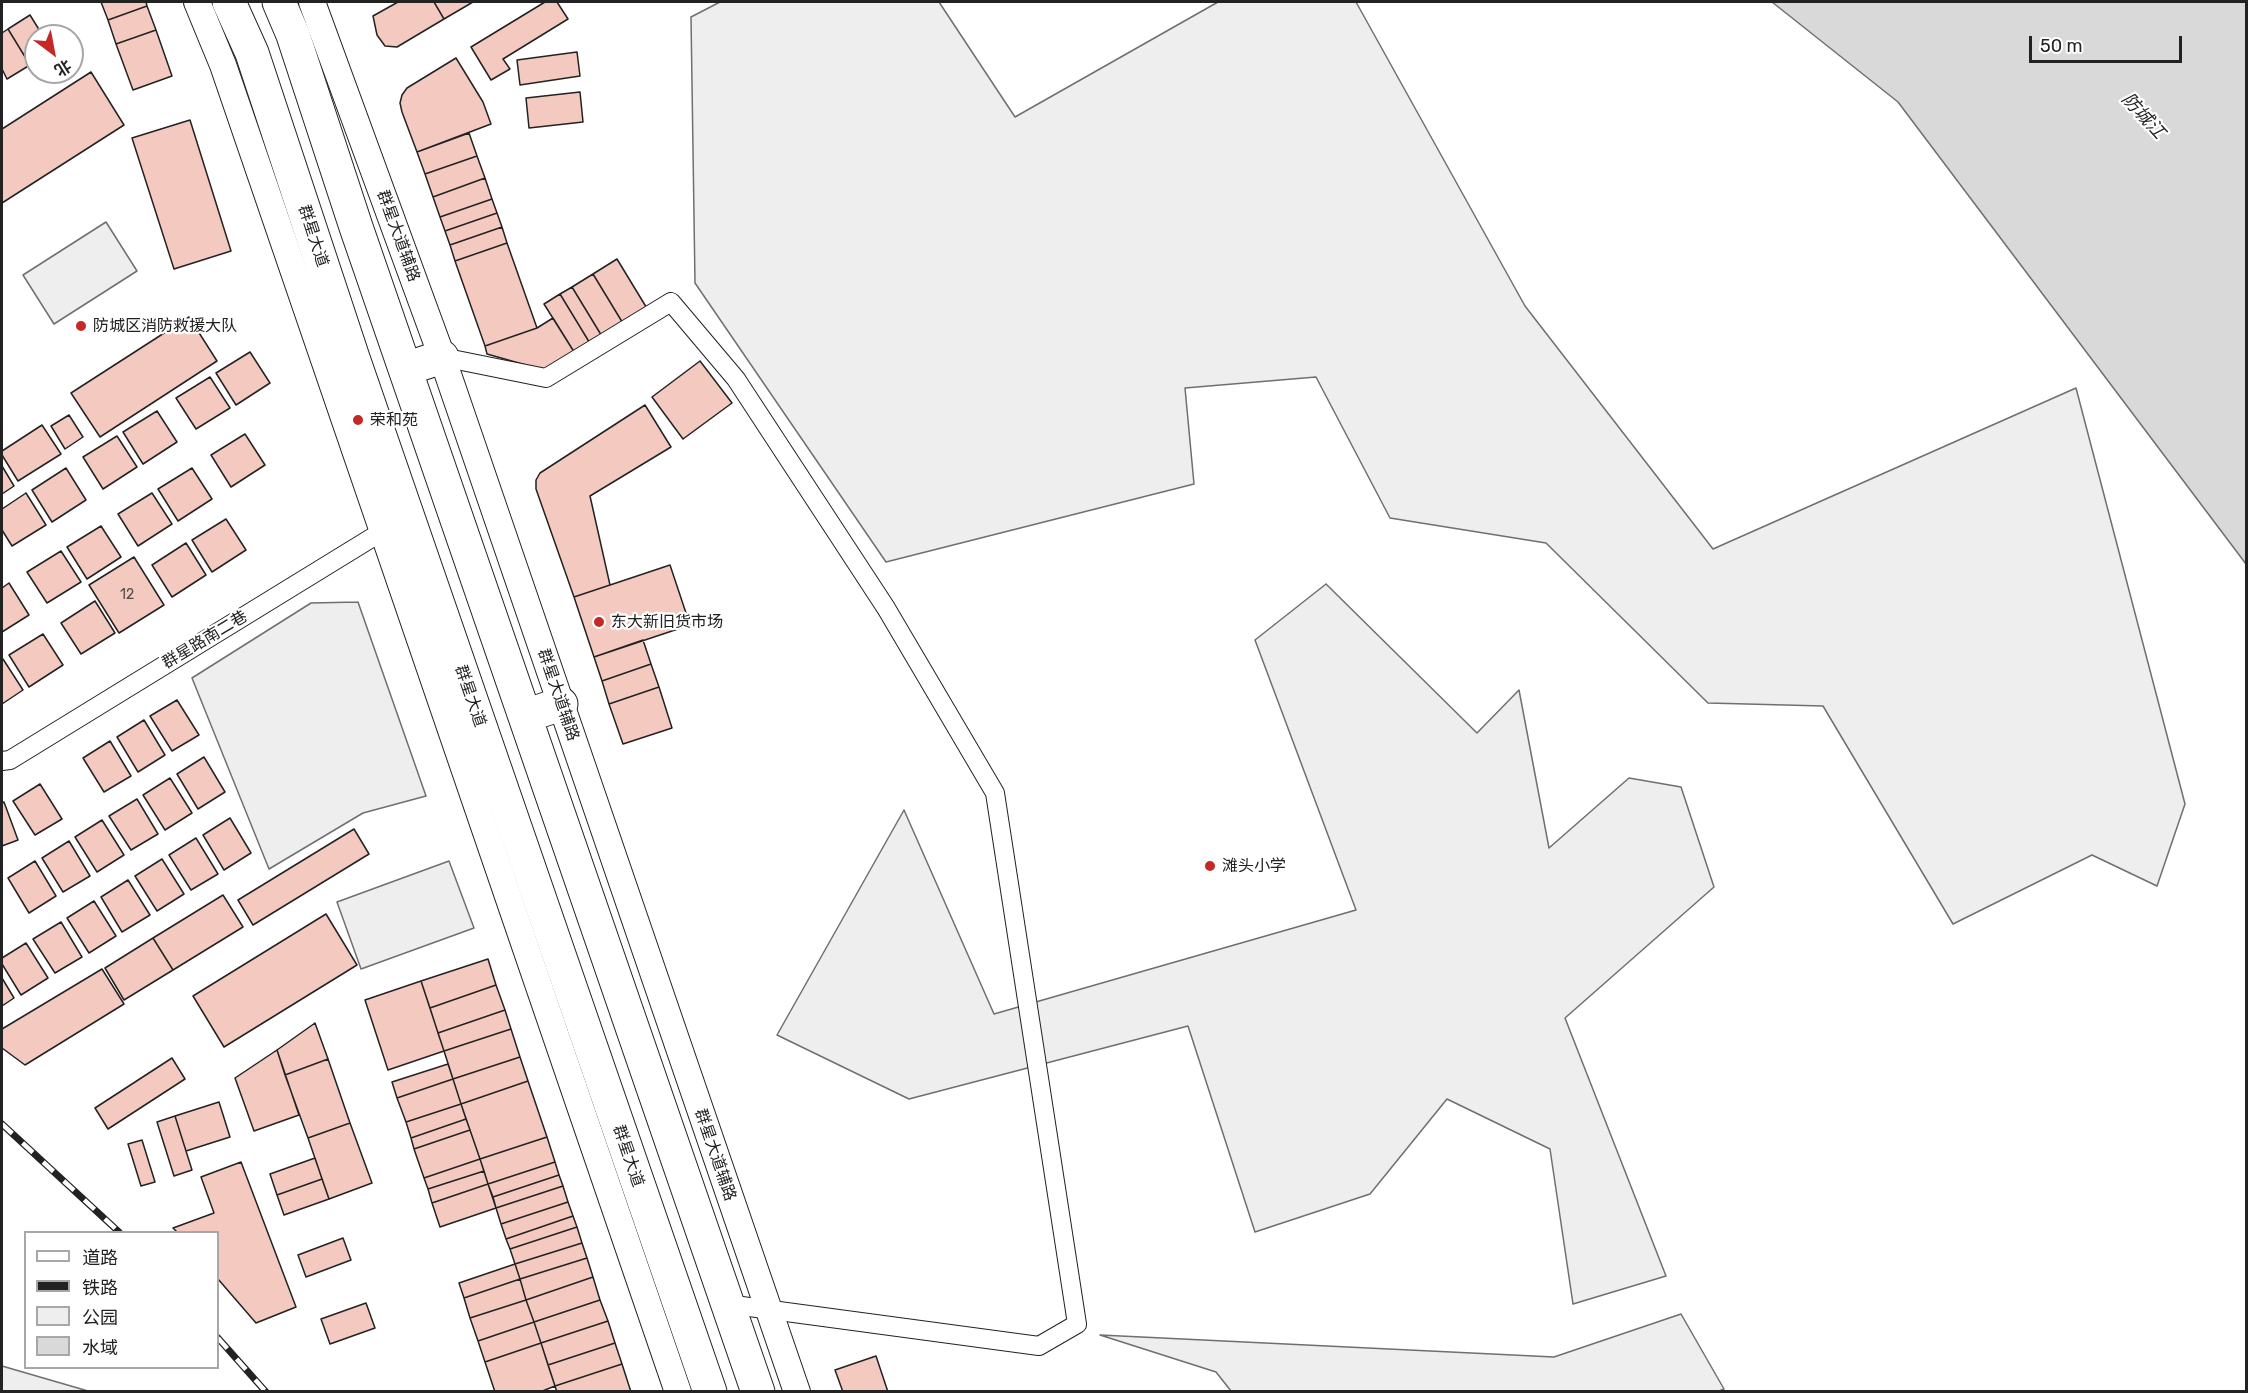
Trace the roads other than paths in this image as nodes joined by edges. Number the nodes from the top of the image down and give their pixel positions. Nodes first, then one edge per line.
1 (197, 2) edge
2 (229, 2) edge
3 (279, 2) edge
4 (312, 2) edge
5 (356, 227) junction
6 (314, 241) junction
7 (441, 357) junction
8 (405, 369) junction
9 (395, 524) junction
10 (561, 704) junction
11 (525, 716) junction
12 (2, 761) edge
13 (727, 1304) junction
14 (768, 1308) junction
15 (678, 1392) edge
16 (710, 1392) edge
17 (758, 1392) edge
18 (796, 1392) edge

1 - 9 street
2 - 6 highway, 群星大道
3 - 5 highway
4 - 7 street, 群星大道辅路
5 - 6 highway
5 - 8 highway
6 - 9 highway, 群星大道
7 - 8 highway
7 - 10 street, 群星大道辅路
7 - 14 street
8 - 11 highway
9 - 12 street, 群星路南二巷
9 - 15 street
9 - 16 highway, 群星大道
10 - 11 highway
10 - 14 street, 群星大道辅路
11 - 13 highway
13 - 14 street
13 - 17 highway
14 - 18 street, 群星大道辅路

